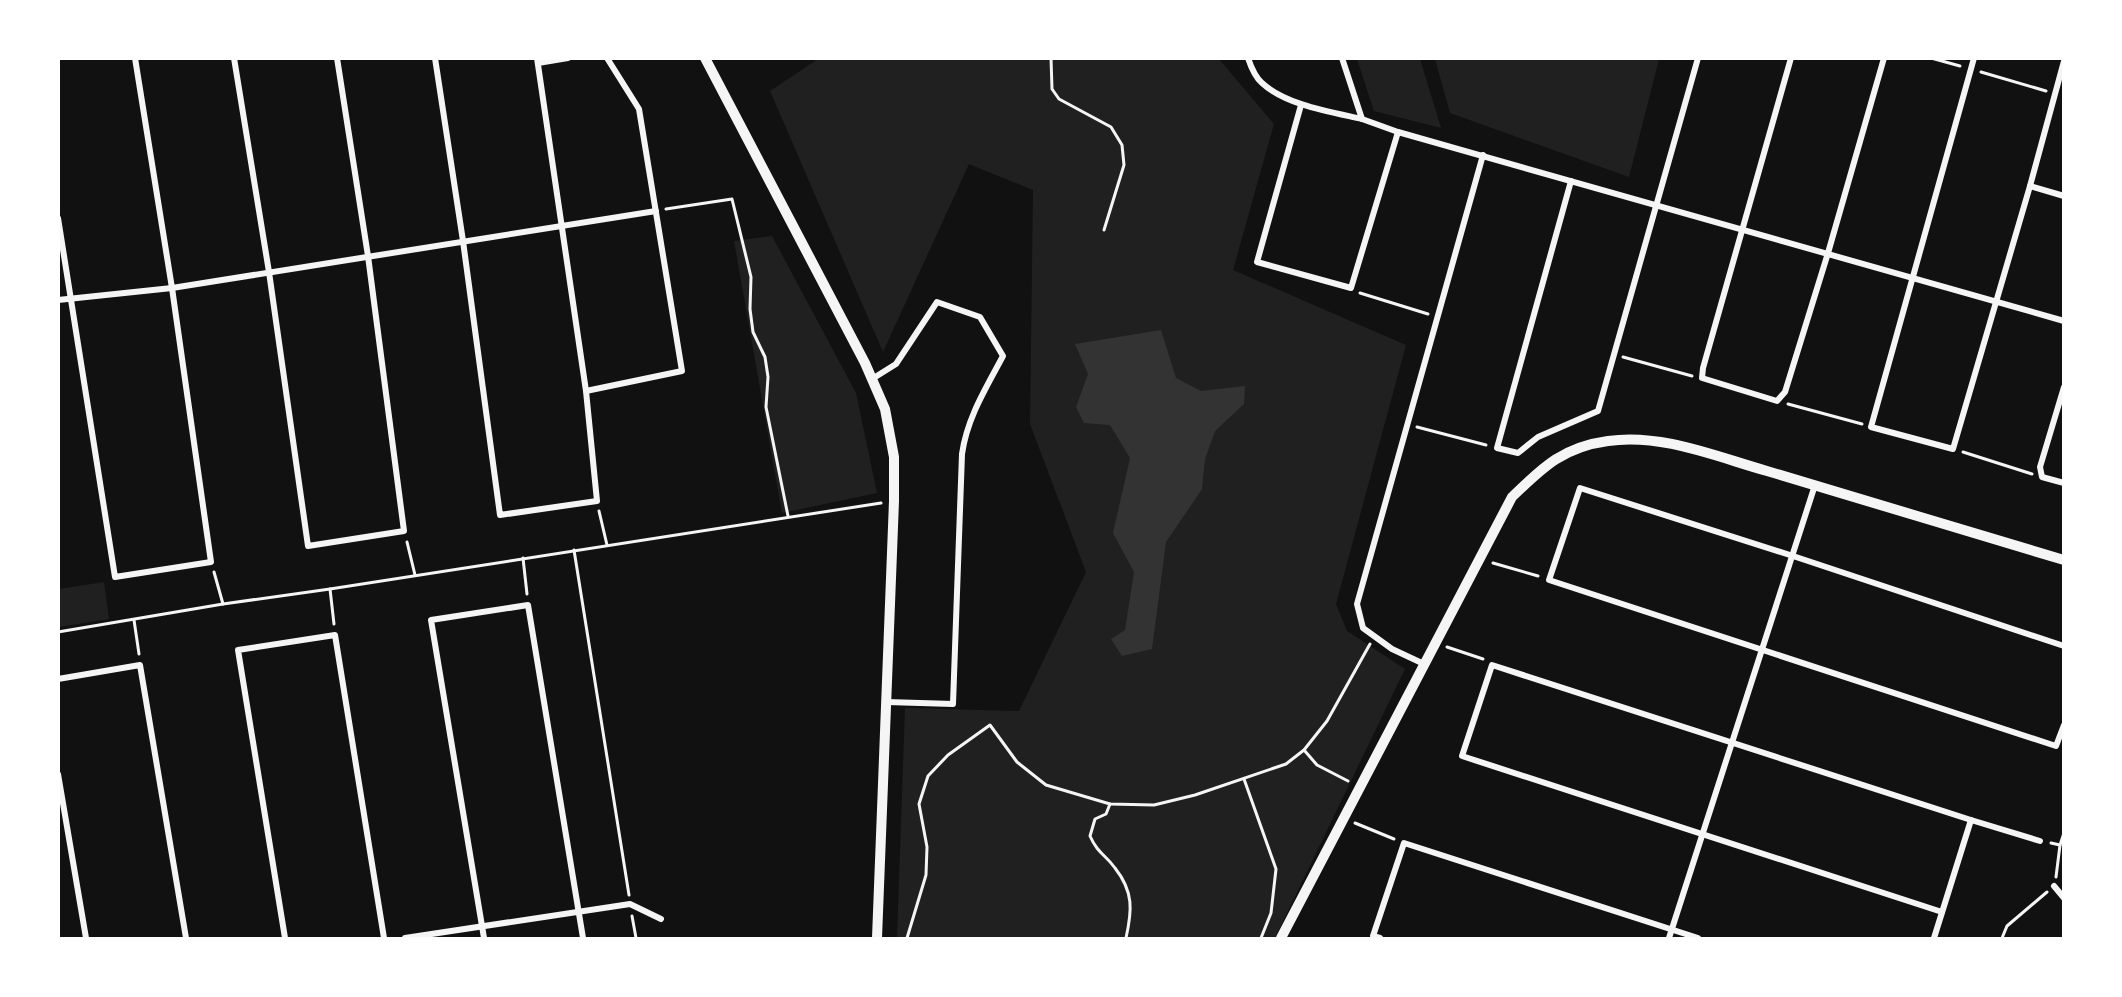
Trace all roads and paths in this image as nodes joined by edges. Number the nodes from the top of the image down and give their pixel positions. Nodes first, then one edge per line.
1 (135, 58) edge
2 (234, 58) edge
3 (337, 58) edge
4 (435, 58) edge
5 (568, 58) edge
6 (607, 58) edge
7 (705, 58) edge
8 (1051, 58) edge
9 (1248, 58) edge
10 (1342, 58) edge
11 (1698, 58) edge
12 (1791, 58) edge
13 (1884, 58) edge
14 (1931, 58) edge
15 (1974, 58) edge
16 (538, 61) edge
17 (2064, 61) edge
18 (1971, 69) junction
19 (2054, 94) junction
20 (1301, 105) junction
21 (1362, 119) junction
22 (1398, 132) junction
23 (1483, 155) junction
24 (1571, 181) junction
25 (2030, 186) junction
26 (2064, 196) edge
27 (1658, 204) junction
28 (656, 211) junction
29 (58, 218) edge
30 (561, 226) junction
31 (1104, 230) dead end
32 (1741, 230) junction
33 (463, 241) junction
34 (1828, 253) junction
35 (368, 256) junction
36 (269, 272) junction
37 (1914, 278) junction
38 (172, 288) junction
39 (1351, 288) junction
40 (70, 298) junction
41 (58, 300) edge
42 (1997, 302) junction
43 (1438, 318) junction
44 (2064, 321) edge
45 (1615, 354) junction
46 (1702, 378) junction
47 (872, 379) junction
48 (2064, 387) edge
49 (586, 391) junction
50 (1777, 401) junction
51 (1406, 424) junction
52 (1871, 427) junction
53 (1497, 448) junction
54 (1953, 449) junction
55 (2042, 477) junction
56 (2064, 483) edge
57 (1815, 485) junction
58 (597, 501) junction
59 (894, 501) junction
60 (788, 517) junction
61 (404, 531) junction
62 (607, 545) junction
63 (574, 550) junction
64 (1793, 556) junction
65 (524, 558) junction
66 (1480, 559) junction
67 (2064, 560) edge
68 (211, 562) junction
69 (415, 575) junction
70 (1549, 580) junction
71 (330, 589) junction
72 (224, 604) junction
73 (528, 605) junction
74 (134, 620) junction
75 (58, 632) edge
76 (335, 635) junction
77 (1374, 637) junction
78 (1436, 643) junction
79 (2064, 646) edge
80 (1761, 650) junction
81 (1424, 664) junction
82 (140, 665) junction
83 (1492, 665) junction
84 (58, 679) edge
85 (887, 702) junction
86 (2064, 725) edge
87 (1732, 743) junction
88 (1304, 750) junction
89 (58, 774) edge
90 (1244, 779) junction
91 (1360, 787) junction
92 (1110, 804) junction
93 (1344, 819) junction
94 (1971, 820) junction
95 (2064, 833) edge
96 (1702, 836) junction
97 (2040, 841) joint
98 (1404, 843) junction
99 (2060, 845) junction
100 (2054, 886) junction
101 (2064, 898) edge
102 (630, 904) junction
103 (579, 911) junction
104 (1942, 912) junction
105 (661, 919) dead end
106 (482, 928) junction
107 (1672, 930) junction
108 (86, 939) edge
109 (186, 939) edge
110 (285, 939) edge
111 (384, 939) edge
112 (405, 939) edge
113 (484, 939) edge
114 (583, 939) edge
115 (636, 939) edge
116 (877, 939) edge
117 (907, 939) edge
118 (1126, 939) edge
119 (1261, 939) edge
120 (1281, 939) edge
121 (1380, 939) edge
122 (1669, 939) edge
123 (1698, 939) edge
124 (1934, 939) edge
125 (2002, 939) edge

1 - 38 street
2 - 36 street
3 - 35 street
4 - 33 street
5 - 16 street
6 - 28 street
7 - 47 street
8 - 31 path
9 - 20 street
10 - 21 street
11 - 27 street
12 - 32 street
13 - 34 street
14 - 18 path
15 - 18 street
16 - 30 street
17 - 19 street
18 - 19 path
18 - 37 street
19 - 25 street
20 - 21 street
20 - 39 street
21 - 22 street
22 - 23 street
22 - 39 street
23 - 24 street
23 - 43 street
24 - 27 street
24 - 53 street
25 - 26 street
25 - 42 street
27 - 32 street
27 - 45 street
28 - 30 street
28 - 49 street
28 - 60 path
29 - 40 street
30 - 33 street
30 - 49 street
32 - 34 street
32 - 46 street
33 - 35 street
33 - 58 street
34 - 37 street
34 - 50 street
35 - 36 street
35 - 61 street
36 - 38 street
36 - 61 street
37 - 42 street
37 - 52 street
38 - 40 street
38 - 68 street
39 - 43 path
40 - 41 street
40 - 68 street
42 - 44 street
42 - 54 street
43 - 51 street
45 - 46 path
45 - 53 street
46 - 50 street
47 - 59 street
47 - 85 street
48 - 55 street
49 - 58 street
50 - 52 path
51 - 53 path
51 - 77 street
52 - 54 street
54 - 55 path
55 - 56 street
57 - 64 street
57 - 66 street
57 - 67 street
58 - 62 path
59 - 60 path
59 - 85 street
60 - 62 path
61 - 69 path
62 - 63 path
63 - 65 path
63 - 102 path
64 - 70 street
64 - 79 street
64 - 80 street
65 - 69 path
65 - 73 path
66 - 70 path
66 - 78 street
68 - 72 path
69 - 71 path
70 - 80 street
71 - 72 path
71 - 76 path
72 - 74 path
73 - 103 street
73 - 106 street
74 - 75 path
74 - 82 path
76 - 110 street
76 - 111 street
77 - 81 street
77 - 88 path
78 - 81 street
78 - 83 path
80 - 86 street
80 - 87 street
81 - 91 street
82 - 84 street
82 - 109 street
83 - 87 street
83 - 96 street
85 - 116 street
87 - 94 street
87 - 96 street
88 - 90 path
88 - 91 path
89 - 108 street
90 - 92 path
90 - 119 path
91 - 93 street
92 - 117 path
92 - 118 path
93 - 98 path
93 - 120 street
94 - 97 street
94 - 104 street
95 - 99 path
96 - 104 street
96 - 107 street
97 - 99 path
98 - 107 street
98 - 121 street
99 - 100 path
100 - 101 street
100 - 125 path
102 - 103 street
102 - 105 street
102 - 115 path
103 - 106 street
103 - 114 street
104 - 124 street
106 - 112 street
106 - 113 street
107 - 122 street
107 - 123 street

